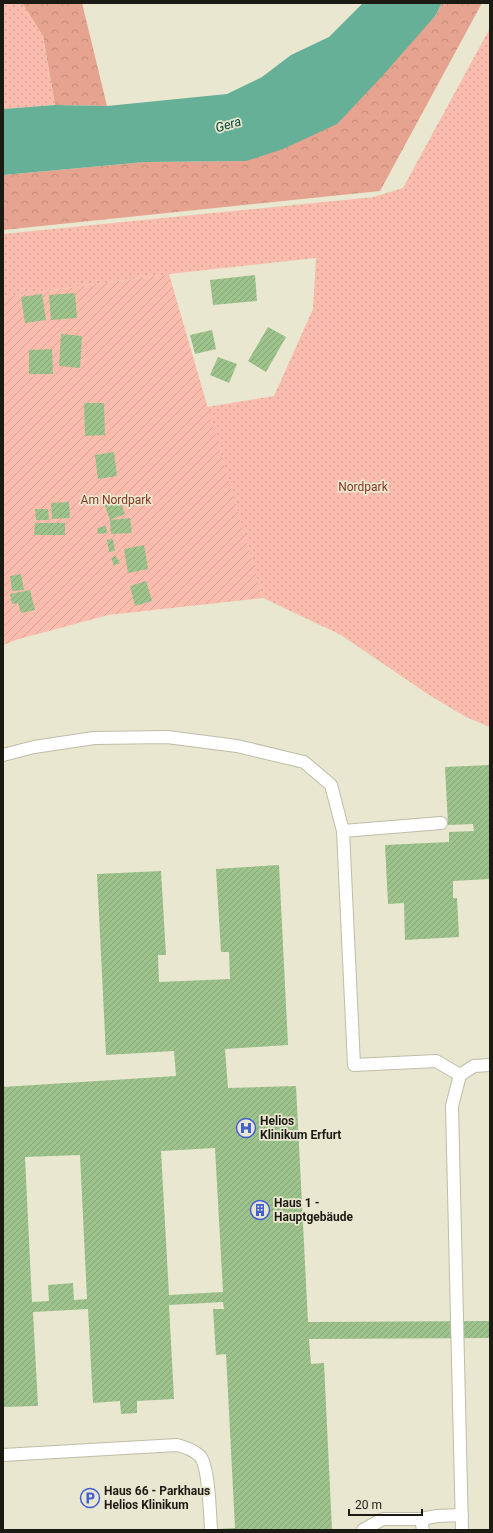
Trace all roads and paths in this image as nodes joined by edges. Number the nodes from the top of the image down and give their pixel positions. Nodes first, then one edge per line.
1 (3, 755) edge
2 (441, 823) dead end
3 (343, 830) junction
4 (490, 1065) edge
5 (460, 1075) junction
6 (3, 1455) edge
7 (462, 1515) junction
8 (422, 1524) edge
9 (211, 1530) edge
10 (363, 1530) edge
11 (462, 1530) edge

1 - 3 lane
2 - 3 lane
3 - 5 lane
4 - 5 lane
5 - 7 lane
6 - 9 lane
7 - 8 lane
7 - 11 lane
8 - 10 lane

